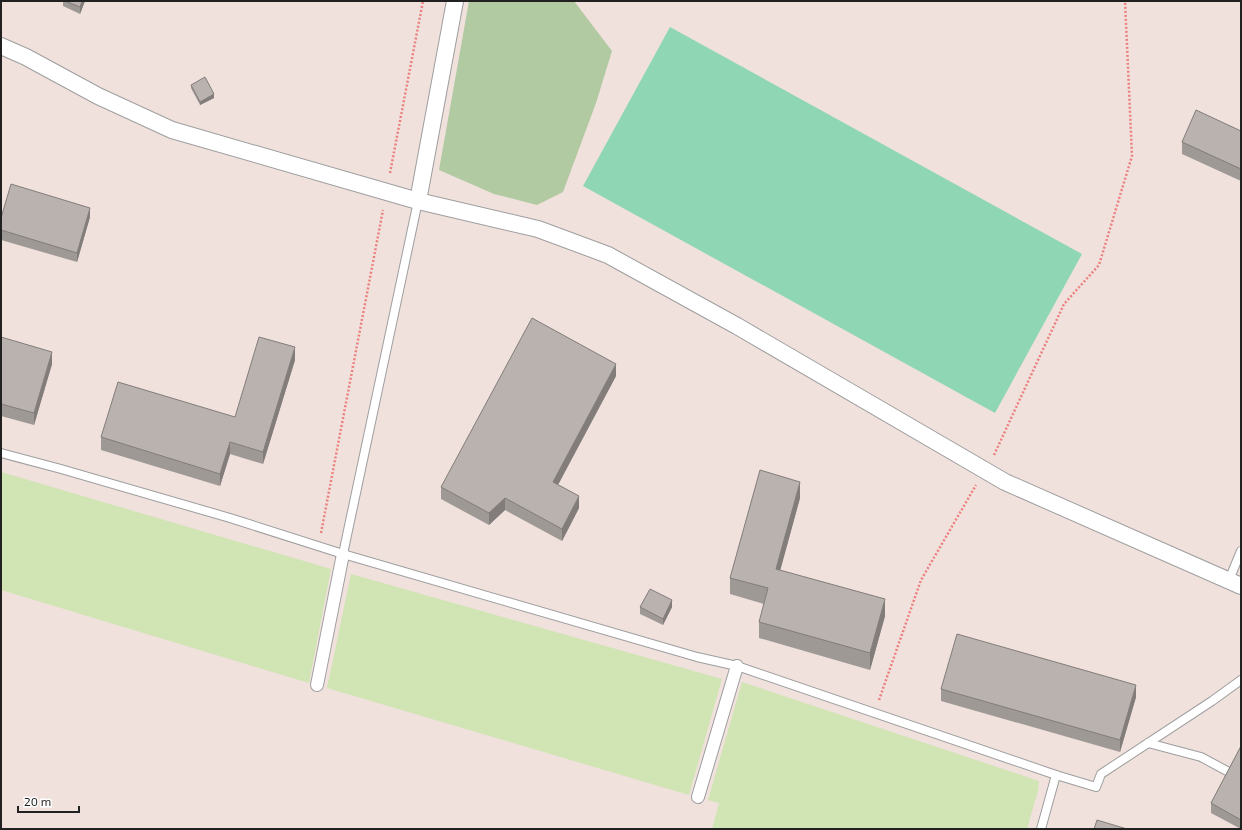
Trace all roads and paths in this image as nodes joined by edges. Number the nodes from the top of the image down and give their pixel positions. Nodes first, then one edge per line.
1 (423, 1) edge
2 (455, 1) edge
3 (1125, 1) edge
4 (1, 46) edge
5 (386, 192) junction
6 (418, 201) junction
7 (1, 453) edge
8 (986, 471) junction
9 (320, 535) dead end
10 (1241, 551) edge
11 (343, 554) junction
12 (1235, 583) edge
13 (737, 666) junction
14 (1241, 680) edge
15 (317, 685) dead end
16 (874, 713) junction
17 (1148, 743) junction
18 (1227, 771) edge
19 (1056, 774) junction
20 (698, 797) dead end
21 (1040, 829) edge

1 - 5 path
2 - 6 street
3 - 8 path
4 - 5 street
5 - 6 street
5 - 9 path
6 - 8 street
6 - 11 lane
7 - 11 lane
8 - 12 street
8 - 16 path
10 - 12 lane
11 - 13 lane
11 - 15 street
13 - 16 lane
13 - 20 street
14 - 17 lane
16 - 19 lane
17 - 18 lane
17 - 19 lane
19 - 21 lane

